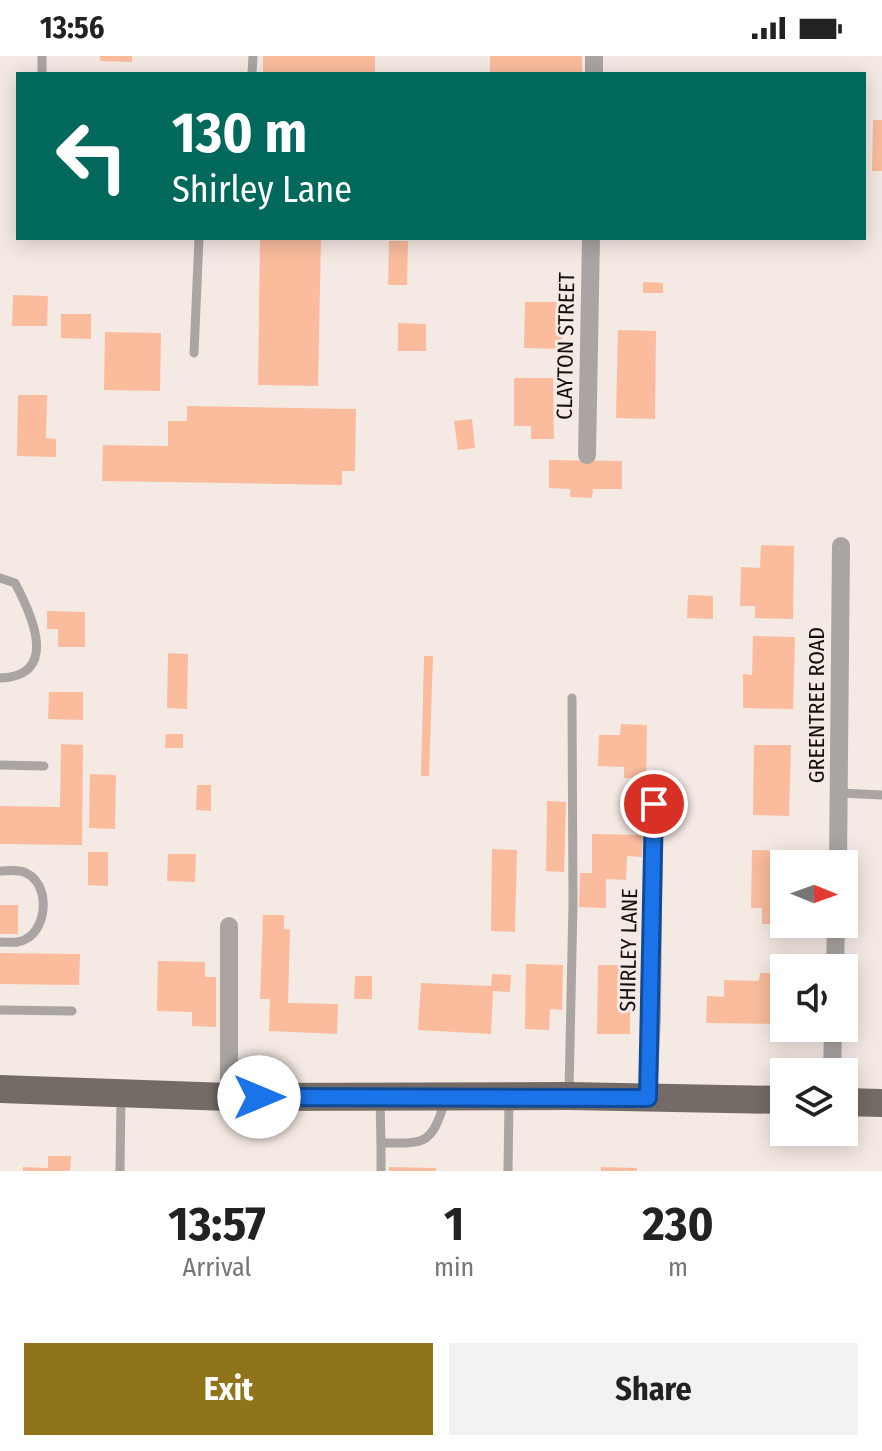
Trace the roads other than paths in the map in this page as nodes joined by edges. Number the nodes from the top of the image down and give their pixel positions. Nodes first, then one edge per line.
1 (199, 240) edge
2 (591, 240) edge
3 (194, 353) dead end
4 (587, 455) dead end
5 (841, 546) dead end
6 (0, 578) edge
7 (0, 678) edge
8 (572, 698) dead end
9 (0, 765) edge
10 (44, 766) dead end
11 (840, 793) junction
12 (882, 795) edge
13 (654, 804) dead end
14 (838, 850) edge
15 (0, 871) edge
16 (229, 926) dead end
17 (0, 942) edge
18 (0, 1010) edge
19 (72, 1011) dead end
20 (0, 1089) edge
21 (121, 1093) junction
22 (379, 1096) junction
23 (446, 1096) junction
24 (510, 1096) junction
25 (569, 1096) junction
26 (229, 1097) junction
27 (648, 1098) junction
28 (770, 1100) edge
29 (858, 1102) edge
30 (882, 1103) edge
31 (381, 1143) junction
32 (120, 1171) edge
33 (381, 1171) edge
34 (508, 1171) edge

1 - 3 lane
2 - 4 street, CLAYTON STREET
5 - 11 street, GREENTREE ROAD
6 - 7 lane
8 - 25 lane
9 - 10 lane
11 - 12 lane
11 - 14 street, GREENTREE ROAD
13 - 27 street, SHIRLEY LANE
15 - 17 lane
16 - 26 street
18 - 19 lane
20 - 21 main road
21 - 26 main road
21 - 32 lane
22 - 23 main road
22 - 26 main road
22 - 31 lane
23 - 24 main road
23 - 31 lane
24 - 25 main road
24 - 34 lane
25 - 27 main road
27 - 28 main road
29 - 30 main road
31 - 33 lane

